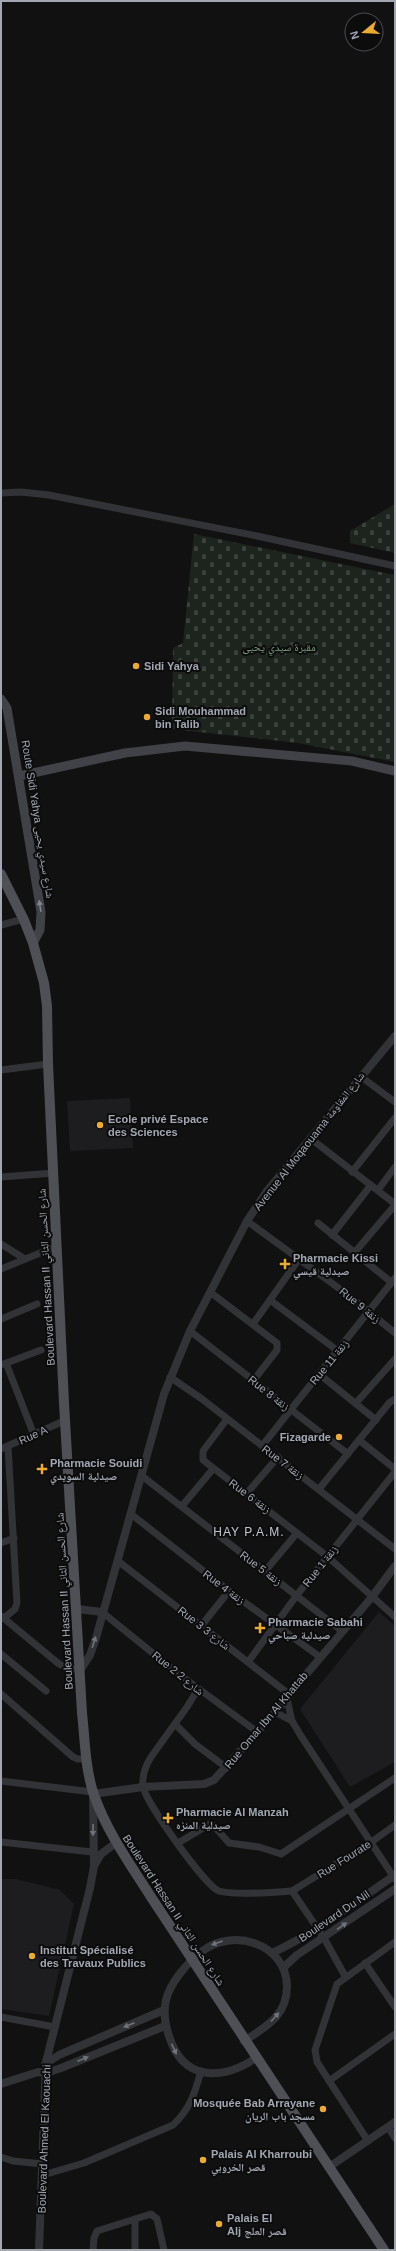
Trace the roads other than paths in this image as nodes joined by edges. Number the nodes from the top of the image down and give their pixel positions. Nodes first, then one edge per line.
1 (1, 493) edge
2 (395, 566) edge
3 (1, 699) edge
4 (395, 771) edge
5 (19, 776) junction
6 (1, 874) edge
7 (24, 919) junction
8 (1, 925) edge
9 (33, 943) junction
10 (395, 1036) edge
11 (48, 1064) junction
12 (1, 1070) edge
13 (360, 1076) junction
14 (395, 1102) edge
15 (395, 1118) edge
16 (310, 1138) junction
17 (395, 1167) edge
18 (352, 1172) junction
19 (54, 1173) junction
20 (1, 1178) edge
21 (371, 1185) junction
22 (378, 1190) junction
23 (395, 1205) edge
24 (247, 1221) junction
25 (318, 1223) dead end
26 (332, 1235) junction
27 (1, 1244) edge
28 (57, 1246) junction
29 (355, 1252) junction
30 (299, 1258) junction
31 (24, 1259) junction
32 (1, 1269) edge
33 (393, 1280) edge
34 (210, 1292) junction
35 (270, 1300) junction
36 (37, 1304) dead end
37 (369, 1312) junction
38 (1, 1319) edge
39 (253, 1324) junction
40 (190, 1331) junction
41 (395, 1333) edge
42 (41, 1350) dead end
43 (338, 1351) junction
44 (395, 1359) edge
45 (4, 1364) edge
46 (319, 1374) junction
47 (170, 1377) junction
48 (253, 1381) junction
49 (395, 1399) edge
50 (356, 1403) junction
51 (291, 1410) junction
52 (226, 1419) junction
53 (66, 1420) junction
54 (376, 1420) junction
55 (34, 1435) junction
56 (359, 1440) junction
57 (262, 1446) junction
58 (4, 1448) edge
59 (348, 1454) junction
60 (278, 1457) junction
61 (213, 1468) junction
62 (395, 1470) edge
63 (142, 1476) junction
64 (320, 1489) junction
65 (247, 1493) junction
66 (182, 1506) junction
67 (131, 1514) junction
68 (357, 1519) junction
69 (297, 1533) junction
70 (14, 1538) junction
71 (1, 1543) edge
72 (395, 1549) edge
73 (328, 1557) junction
74 (118, 1561) junction
75 (395, 1566) edge
76 (266, 1570) junction
77 (229, 1591) junction
78 (297, 1595) junction
79 (372, 1597) junction
80 (77, 1609) junction
81 (102, 1612) junction
82 (395, 1616) edge
83 (3, 1617) edge
84 (201, 1626) junction
85 (276, 1626) junction
86 (342, 1631) junction
87 (1, 1654) edge
88 (320, 1657) junction
89 (248, 1662) junction
90 (81, 1669) junction
91 (198, 1689) junction
92 (46, 1691) dead end
93 (1, 1694) edge
94 (289, 1697) junction
95 (275, 1712) junction
96 (292, 1721) junction
97 (175, 1724) junction
98 (256, 1731) junction
99 (87, 1759) junction
100 (227, 1768) junction
101 (395, 1778) edge
102 (1, 1781) edge
103 (143, 1787) junction
104 (93, 1793) junction
105 (349, 1810) junction
106 (395, 1825) edge
107 (1, 1842) edge
108 (116, 1843) junction
109 (178, 1843) junction
110 (370, 1843) junction
111 (92, 1852) junction
112 (94, 1866) junction
113 (394, 1877) edge
114 (395, 1889) edge
115 (292, 1892) junction
116 (317, 1928) junction
117 (324, 1938) junction
118 (395, 1942) edge
119 (272, 1953) junction
120 (191, 1961) junction
121 (365, 1963) junction
122 (284, 1967) junction
123 (345, 1976) junction
124 (395, 2007) edge
125 (164, 2010) junction
126 (1, 2017) edge
127 (166, 2026) junction
128 (55, 2027) junction
129 (395, 2034) edge
130 (244, 2041) junction
131 (256, 2058) junction
132 (46, 2062) junction
133 (200, 2071) junction
134 (42, 2072) junction
135 (329, 2081) junction
136 (1, 2084) edge
137 (395, 2122) edge
138 (388, 2127) junction
139 (395, 2138) edge
140 (368, 2141) junction
141 (1, 2157) edge
142 (43, 2164) junction
143 (330, 2166) junction
144 (43, 2174) junction
145 (135, 2219) junction
146 (39, 2250) edge
147 (93, 2250) edge
148 (135, 2250) edge
149 (164, 2250) edge
150 (384, 2250) edge

1 - 2 street
3 - 5 main road, Route Sidi Yahya شارع سيدي يحيى
4 - 5 main road
9 -> 5 main road, Route Sidi Yahya شارع سيدي يحيى
6 - 7 main road, Boulevard Hassan II شارع الحسن الثاني
7 - 8 street
7 - 9 main road, Boulevard Hassan II شارع الحسن الثاني
9 - 11 main road, Boulevard Hassan II شارع الحسن الثاني
10 - 13 street, Avenue Al Moqaouama شارع المقاومة
11 - 12 street
11 - 19 main road, Boulevard Hassan II شارع الحسن الثاني
13 - 14 street
13 - 16 street, Avenue Al Moqaouama شارع المقاومة
15 - 18 street
16 - 18 street
16 - 24 street, Avenue Al Moqaouama شارع المقاومة
17 - 22 street
18 - 21 street
19 - 20 street
19 - 28 main road, Boulevard Hassan II شارع الحسن الثاني
21 - 22 street
21 - 26 street
22 - 23 street
23 - 29 street
24 - 30 street, Rue 9 زنقة
24 - 34 street, Avenue Al Moqaouama شارع المقاومة
25 - 26 street
26 - 29 street
27 - 31 street
28 - 31 street
28 - 53 main road, Boulevard Hassan II شارع الحسن الثاني
29 - 33 street
30 - 35 street
30 - 37 street, Rue 9 زنقة
31 - 32 street
33 - 37 street, Rue 11 زنقة
34 - 39 street
34 - 40 street, Avenue Al Moqaouama شارع المقاومة
35 - 39 street
35 - 43 street
36 - 38 street
37 - 41 street, Rue 9 زنقة
37 - 43 street, Rue 11 زنقة
39 - 48 street
40 - 47 street, Avenue Al Moqaouama شارع المقاومة
40 - 48 street, Rue 8 زنقة
42 - 45 street
43 - 46 street, Rue 11 زنقة
44 - 50 street
45 - 55 street
46 - 50 street
46 - 51 street, Rue 11 زنقة
47 - 52 street, Rue 7 زنقة
47 - 63 street, Avenue Al Moqaouama شارع المقاومة
48 - 51 street, Rue 8 زنقة
49 - 54 street
50 - 54 street
51 - 57 street, Rue 11 زنقة
51 - 59 street, Rue 8 زنقة
52 - 57 street, Rue 7 زنقة
52 - 61 street, Rue 6 زنقة
53 - 55 street, Rue A
53 - 80 main road, Boulevard Hassan II شارع الحسن الثاني
54 - 56 street
55 - 58 street, Rue A
56 - 59 street
56 - 62 street
57 - 60 street, Rue 7 زنقة
58 - 70 street
59 - 64 street
60 - 64 street, Rue 7 زنقة
60 - 65 street
61 - 65 street, Rue 6 زنقة
61 - 66 street
62 - 68 street, Rue 1 زنقة
63 - 66 street, Rue 5 زنقة
63 - 67 street, Avenue Al Moqaouama شارع المقاومة
64 - 68 street, Rue 7 زنقة
65 - 69 street, Rue 6 زنقة
66 - 76 street, Rue 5 زنقة
67 - 74 street, Avenue Al Moqaouama شارع المقاومة
67 - 77 street, Rue 4 زنقة
68 - 72 street, Rue 7 زنقة
68 - 73 street, Rue 1 زنقة
69 - 73 street, Rue 6 زنقة
69 - 76 street
70 - 71 street
70 - 83 street
73 - 78 street, Rue 1 زنقة
73 - 79 street, Rue 6 زنقة
74 - 81 street, Avenue Al Moqaouama شارع المقاومة
74 - 84 street, Rue 3 شارع 3
75 - 79 street, Rue Omar Ibn Al Khattab
76 - 78 street, Rue 5 زنقة
77 - 84 street
77 - 85 street, Rue 4 زنقة
78 - 85 street, Rue 1 زنقة
78 - 86 street, Rue 5 زنقة
79 - 82 street, Rue 6 زنقة
79 - 86 street, Rue Omar Ibn Al Khattab
80 - 81 street
80 - 90 main road, Boulevard Hassan II شارع الحسن الثاني
90 -> 81 street, Avenue Al Moqaouama شارع المقاومة
81 - 91 street, Rue 2 شارع 2
83 - 90 street
84 - 89 street, Rue 3 شارع 3
85 - 88 street, Rue 4 زنقة
85 - 89 street, Rue 1 زنقة
86 - 88 street, Rue Omar Ibn Al Khattab
87 - 92 street
88 - 94 street, Rue Omar Ibn Al Khattab
89 - 94 street, Rue 3 شارع 3
90 - 99 main road, Boulevard Hassan II شارع الحسن الثاني
91 - 97 street
91 - 98 street, Rue 2 شارع 2
93 - 99 street
94 - 95 street, Rue Omar Ibn Al Khattab
94 - 96 street
95 - 96 street
95 - 98 street, Rue Omar Ibn Al Khattab
96 - 105 street
97 - 100 street
97 - 103 street
98 - 100 street, Rue Omar Ibn Al Khattab
99 - 104 main road, Boulevard Hassan II شارع الحسن الثاني
100 - 103 street, Rue Omar Ibn Al Khattab
101 - 105 street
102 - 104 street
103 - 104 street, Rue Omar Ibn Al Khattab
103 - 109 street
104 - 108 main road, Boulevard Hassan II شارع الحسن الثاني
104 -> 111 street, Boulevard Ahmed El Kaouachi
105 - 109 street
105 - 110 street
106 - 110 street, Rue Fourate
107 - 111 street
108 - 112 street, Boulevard Ahmed El Kaouachi
108 - 120 main road, Boulevard Hassan II شارع الحسن الثاني
109 - 115 street
110 - 113 street
110 - 115 street, Rue Fourate
111 - 112 street, Boulevard Ahmed El Kaouachi
112 - 128 street, Boulevard Ahmed El Kaouachi
113 - 116 street, Boulevard Du Nil
117 -> 114 street, Boulevard Du Nil
115 - 116 street
116 - 117 street
116 - 119 street, Boulevard Du Nil
117 - 122 street, Boulevard Du Nil
117 - 123 street
118 - 121 street
119 -> 120 street
119 - 122 street
120 - 125 street
120 - 130 main road, Boulevard Hassan II شارع الحسن الثاني
121 - 123 street
121 - 124 street
130 -> 122 street
123 - 135 street
125 - 127 street
125 -> 132 street
126 - 128 street
127 -> 133 street
134 -> 127 street
128 - 132 street, Boulevard Ahmed El Kaouachi
129 - 135 street
130 - 131 main road, Boulevard Hassan II شارع الحسن الثاني
131 - 133 street
131 - 143 main road, Boulevard Hassan II شارع الحسن الثاني
132 - 134 street
133 - 144 street
134 - 136 street
134 - 142 street, Boulevard Ahmed El Kaouachi
135 - 140 street
137 - 138 street
138 - 139 street
138 - 140 street
140 - 143 street
141 - 142 street
142 - 144 street, Boulevard Ahmed El Kaouachi
143 - 150 main road, Boulevard Hassan II شارع الحسن الثاني
144 - 146 street, Boulevard Ahmed El Kaouachi
145 - 147 street
145 - 148 street
145 - 149 street

